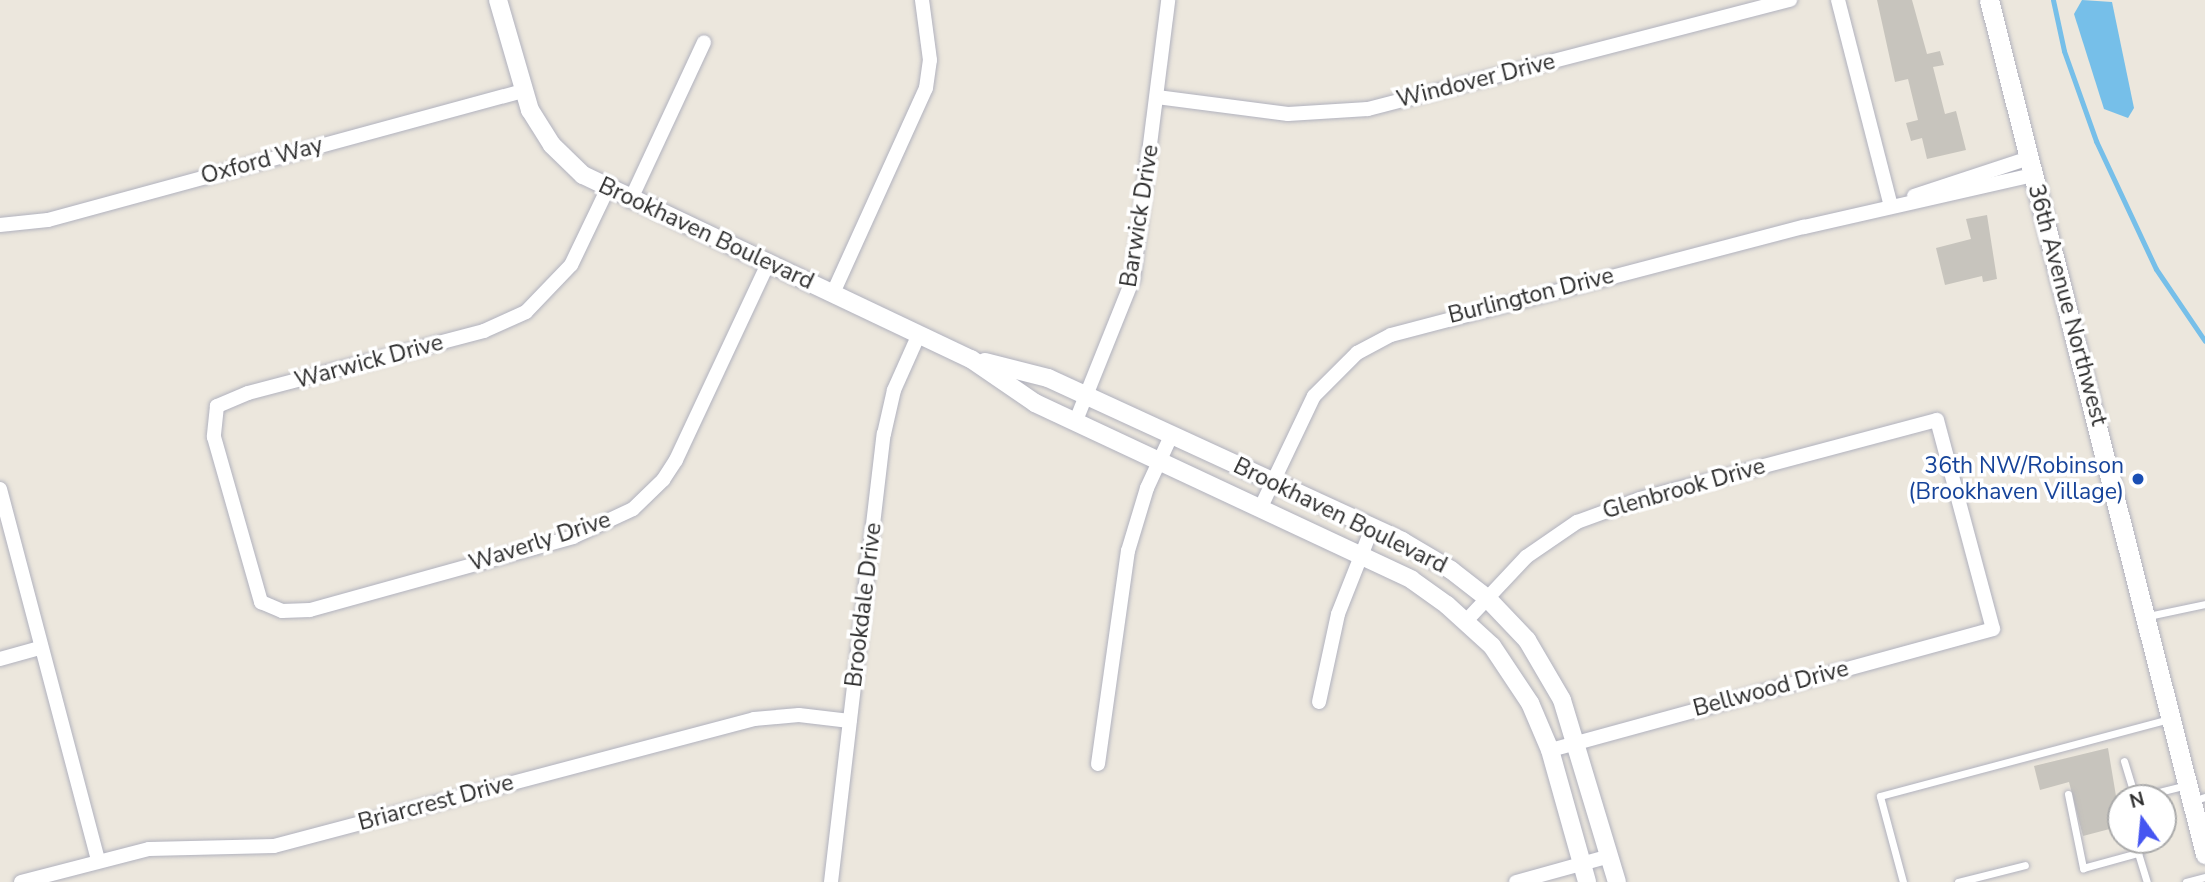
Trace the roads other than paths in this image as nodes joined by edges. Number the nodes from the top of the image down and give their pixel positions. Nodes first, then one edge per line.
1 (498, 0) edge
2 (922, 0) edge
3 (1168, 0) edge
4 (1790, 0) edge
5 (1838, 0) edge
6 (1989, 0) edge
7 (704, 42) dead end
8 (524, 91) junction
9 (1157, 97) junction
10 (2031, 167) junction
11 (607, 190) junction
12 (629, 201) junction
13 (1891, 206) junction
14 (0, 225) edge
15 (768, 264) junction
16 (833, 293) junction
17 (919, 334) junction
18 (971, 359) junction
19 (1087, 396) junction
20 (1075, 423) junction
21 (1171, 436) junction
22 (1158, 464) junction
23 (1272, 481) junction
24 (0, 489) edge
25 (1260, 509) junction
26 (1372, 528) junction
27 (1359, 555) junction
28 (249, 556) joint
29 (1487, 598) junction
30 (2205, 604) edge
31 (2145, 617) junction
32 (1466, 621) junction
33 (1993, 629) joint
34 (40, 648) junction
35 (0, 659) edge
36 (1319, 702) dead end
37 (2171, 719) junction
38 (850, 721) junction
39 (1578, 742) junction
40 (1550, 750) junction
41 (2124, 761) dead end
42 (1098, 764) dead end
43 (2131, 784) edge
44 (2068, 794) dead end
45 (2194, 794) edge
46 (2134, 854) edge
47 (2138, 854) edge
48 (2205, 854) edge
49 (1610, 856) junction
50 (98, 861) junction
51 (2025, 865) dead end
52 (1584, 873) edge
53 (2205, 877) edge
54 (1963, 881) edge
55 (21, 882) edge
56 (831, 882) edge
57 (1516, 882) edge
58 (1617, 882) edge
59 (1903, 882) edge
60 (2147, 882) edge
61 (2186, 882) edge

1 - 8 street, Brookhaven Boulevard
2 - 16 street
3 - 9 street, Barwick Drive
4 - 9 street, Windover Drive
5 - 13 street
6 - 10 main road, 36th Avenue Northwest
7 - 12 street
8 - 11 street, Brookhaven Boulevard
8 - 14 street, Oxford Way
9 - 19 street, Barwick Drive
10 - 13 street, Burlington Drive
10 - 31 main road, 36th Avenue Northwest
11 - 12 street, Brookhaven Boulevard
11 - 28 street, Warwick Drive
12 - 15 street, Brookhaven Boulevard
13 - 23 street, Burlington Drive
15 - 16 street, Brookhaven Boulevard
15 - 28 street, Waverly Drive
16 - 17 street, Brookhaven Boulevard
17 - 18 street, Brookhaven Boulevard
17 - 38 street, Brookdale Drive
18 - 19 street, Brookhaven Boulevard
18 - 20 street, Brookhaven Boulevard
19 - 20 street, Barwick Drive
19 - 21 street, Brookhaven Boulevard
20 - 22 street, Brookhaven Boulevard
21 - 22 street
21 - 23 street, Brookhaven Boulevard
22 - 25 street, Brookhaven Boulevard
22 - 42 street
23 - 25 street, Burlington Drive
23 - 26 street, Brookhaven Boulevard
24 - 34 street
25 - 27 street, Brookhaven Boulevard
26 - 27 street
26 - 29 street, Brookhaven Boulevard
27 - 32 street, Brookhaven Boulevard
27 - 36 street
29 - 32 street, Glenbrook Drive
29 - 33 street, Glenbrook Drive
29 - 39 street, Brookhaven Boulevard
30 - 31 lane
31 - 37 main road, 36th Avenue Northwest
32 - 40 street, Brookhaven Boulevard
33 - 39 street, Bellwood Drive
34 - 35 street
34 - 50 street
37 - 45 main road, 36th Avenue Northwest
37 - 59 lane
38 - 50 street, Briarcrest Drive
38 - 56 street, Brookdale Drive
39 - 40 street, Bellwood Drive
39 - 49 street, Brookhaven Boulevard
40 - 52 street, Brookhaven Boulevard
41 - 43 lane
44 - 46 lane
45 - 48 main road, 36th Avenue Northwest
47 - 60 lane
49 - 52 street
49 - 58 street, Brookhaven Boulevard
50 - 55 street, Briarcrest Drive
51 - 54 lane
52 - 57 street
53 - 61 lane

